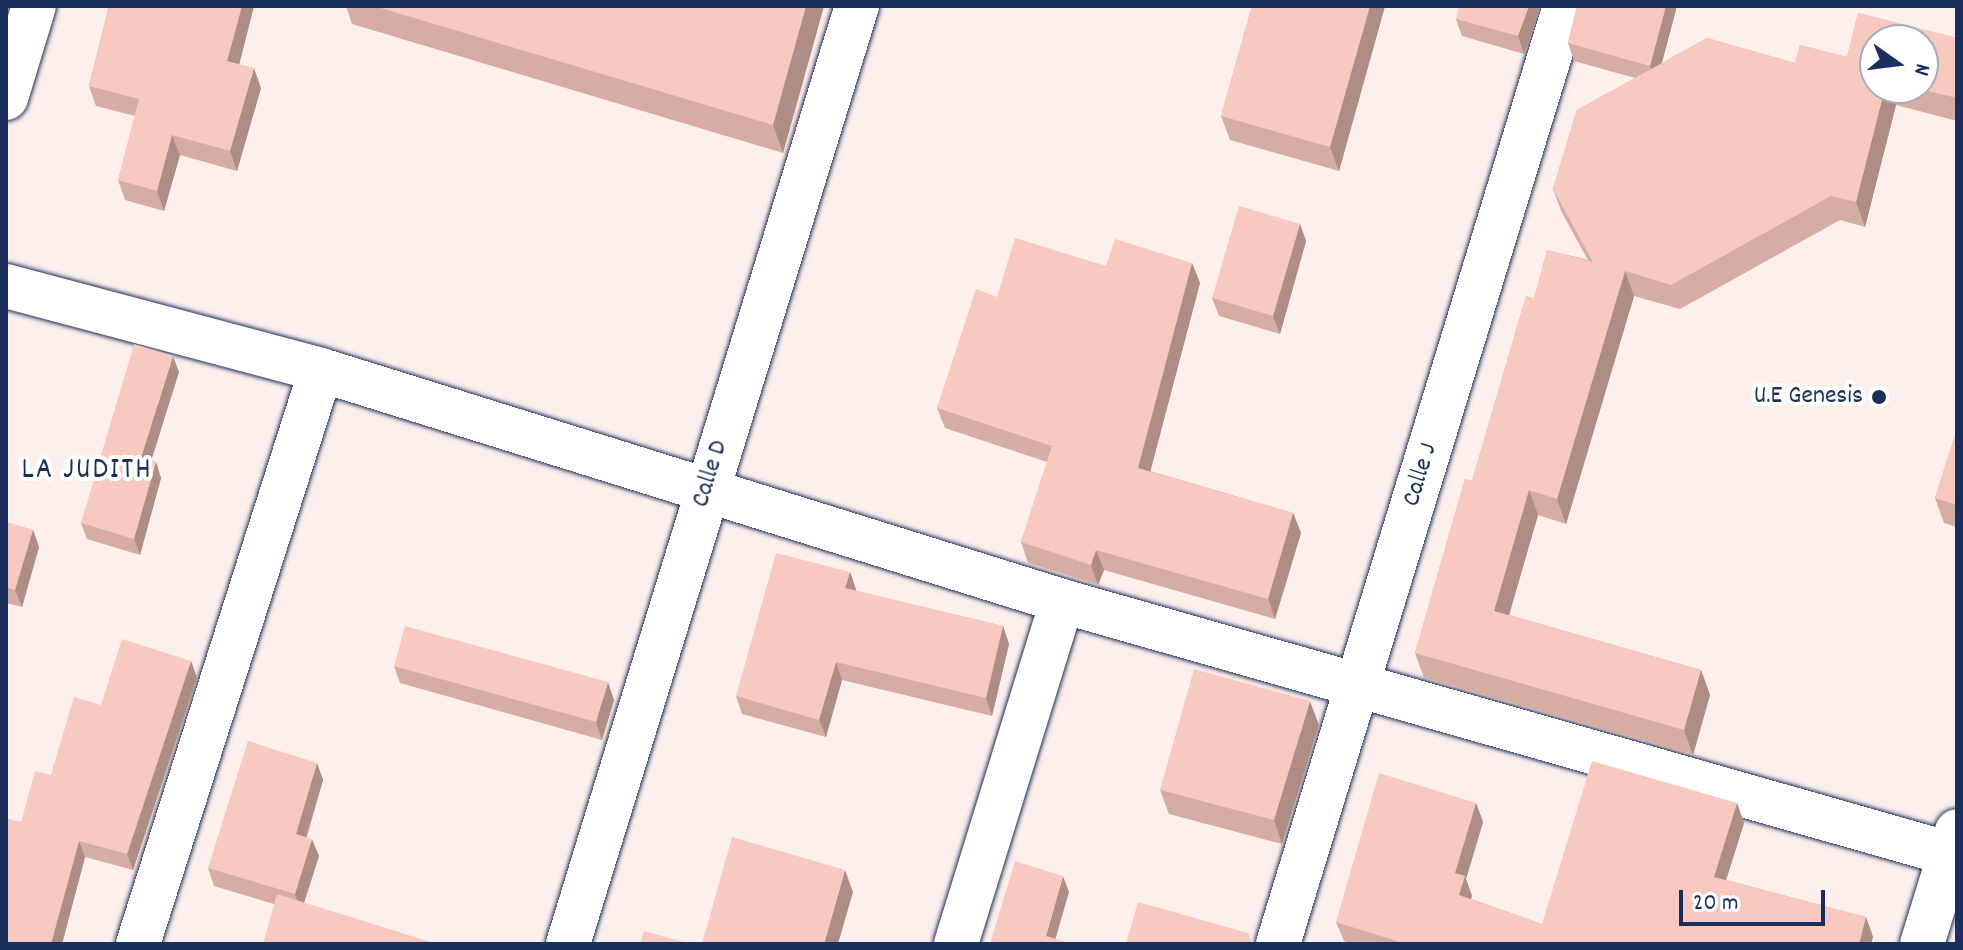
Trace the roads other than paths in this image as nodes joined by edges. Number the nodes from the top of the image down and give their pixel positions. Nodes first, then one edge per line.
1 (34, 6) edge
2 (857, 6) edge
3 (1565, 6) edge
4 (6, 98) edge
5 (6, 286) edge
6 (321, 370) junction
7 (705, 493) junction
8 (1062, 601) junction
9 (1356, 685) junction
10 (1954, 842) edge
11 (138, 944) edge
12 (568, 944) edge
13 (956, 944) edge
14 (1278, 944) edge
15 (1922, 944) edge

1 - 4 street
2 - 7 street, Calle D
3 - 9 street, Calle J
5 - 6 street
6 - 7 street
6 - 11 street
7 - 8 street
7 - 12 street, Calle D
8 - 9 street
8 - 13 street
9 - 10 street
9 - 14 street, Calle J
10 - 15 street

